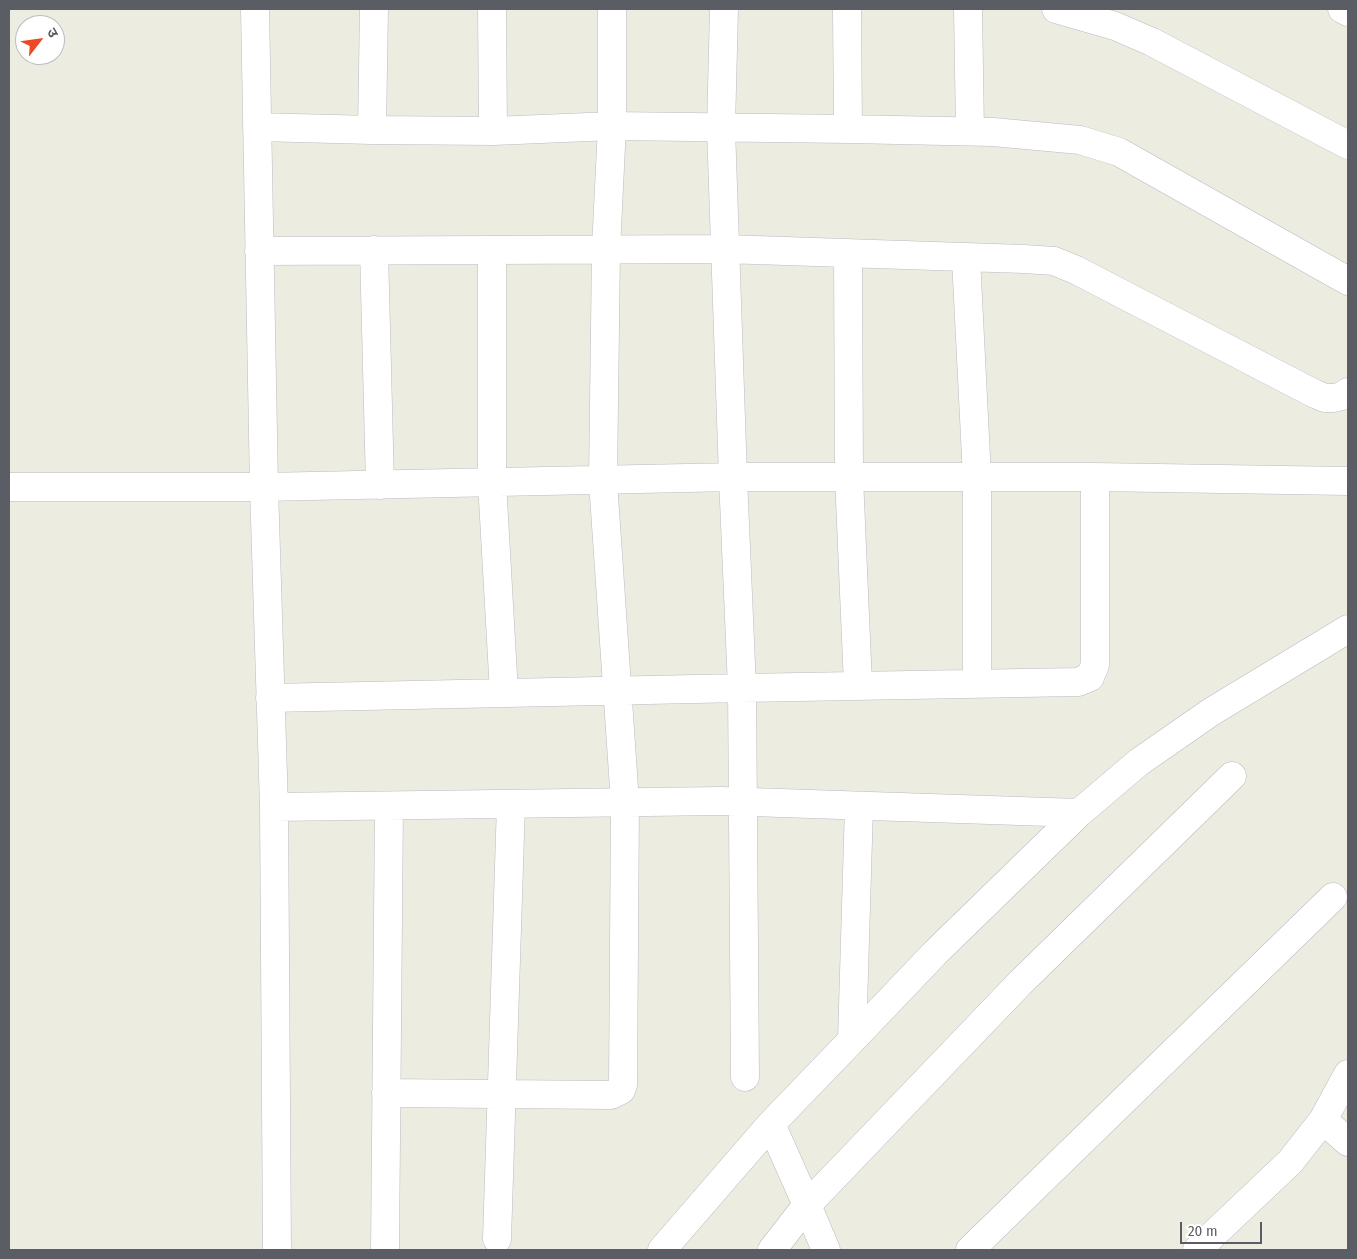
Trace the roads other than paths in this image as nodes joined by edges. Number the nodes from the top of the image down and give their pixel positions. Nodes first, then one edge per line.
1 (255, 9) edge
2 (374, 9) edge
3 (492, 9) edge
4 (612, 9) edge
5 (724, 9) edge
6 (847, 9) edge
7 (968, 9) edge
8 (1056, 9) edge
9 (1342, 9) edge
10 (1348, 12) edge
11 (1104, 15) edge
12 (612, 126) junction
13 (257, 127) junction
14 (721, 128) junction
15 (848, 129) junction
16 (372, 130) junction
17 (493, 131) junction
18 (970, 131) junction
19 (1348, 146) edge
20 (725, 248) junction
21 (606, 249) junction
22 (374, 250) junction
23 (492, 250) junction
24 (259, 251) junction
25 (848, 254) junction
26 (966, 258) junction
27 (1348, 281) edge
28 (1348, 392) edge
29 (850, 477) junction
30 (977, 477) junction
31 (1095, 477) junction
32 (733, 478) junction
33 (603, 480) junction
34 (1348, 481) edge
35 (492, 482) junction
36 (380, 484) junction
37 (9, 487) edge
38 (264, 487) junction
39 (1348, 628) edge
40 (977, 683) junction
41 (858, 685) junction
42 (742, 688) junction
43 (618, 690) junction
44 (504, 693) junction
45 (270, 698) junction
46 (1232, 776) dead end
47 (625, 802) junction
48 (743, 802) junction
49 (511, 804) junction
50 (390, 806) junction
51 (859, 806) junction
52 (274, 807) junction
53 (1079, 813) junction
54 (1334, 897) dead end
55 (852, 1040) junction
56 (1348, 1074) edge
57 (744, 1077) dead end
58 (386, 1093) junction
59 (502, 1094) junction
60 (1323, 1120) junction
61 (771, 1124) junction
62 (1348, 1142) edge
63 (807, 1205) junction
64 (496, 1239) dead end
65 (277, 1250) edge
66 (385, 1250) edge
67 (662, 1250) edge
68 (772, 1250) edge
69 (826, 1250) edge
70 (970, 1250) edge
71 (1197, 1250) edge

1 - 13 street
2 - 16 street
3 - 17 street
4 - 12 street
5 - 14 street
6 - 15 street
7 - 18 street
8 - 11 street
9 - 10 street
11 - 19 street
12 - 14 street
12 - 17 street
12 - 21 street
13 - 16 street
13 - 24 street
14 - 15 street
14 - 20 street
15 - 18 street
16 - 17 street
18 - 27 street
20 - 21 street
20 - 25 street
20 - 32 street
21 - 23 street
21 - 33 street
22 - 23 street
22 - 24 street
22 - 36 street
23 - 35 street
24 - 38 street
25 - 26 street
25 - 29 street
26 - 28 street
26 - 30 street
29 - 30 street
29 - 32 street
29 - 41 street
30 - 31 street
30 - 40 street
31 - 34 street
31 - 40 street
32 - 33 street
32 - 42 street
33 - 35 street
33 - 43 street
35 - 36 street
35 - 44 street
36 - 38 street
37 - 38 street
38 - 45 street
39 - 53 street
40 - 41 street
41 - 42 street
42 - 43 street
42 - 48 street
43 - 44 street
43 - 47 street
44 - 45 street
45 - 52 street
46 - 63 street
47 - 48 street
47 - 49 street
47 - 59 street
48 - 51 street
48 - 57 street
49 - 50 street
49 - 59 street
50 - 52 street
50 - 58 street
51 - 53 street
51 - 55 street
52 - 65 street
53 - 55 street
54 - 70 street
55 - 61 street
56 - 60 street
58 - 59 street
58 - 66 street
59 - 64 street
60 - 62 street
60 - 71 street
61 - 63 street
61 - 67 street
63 - 68 street
63 - 69 street

